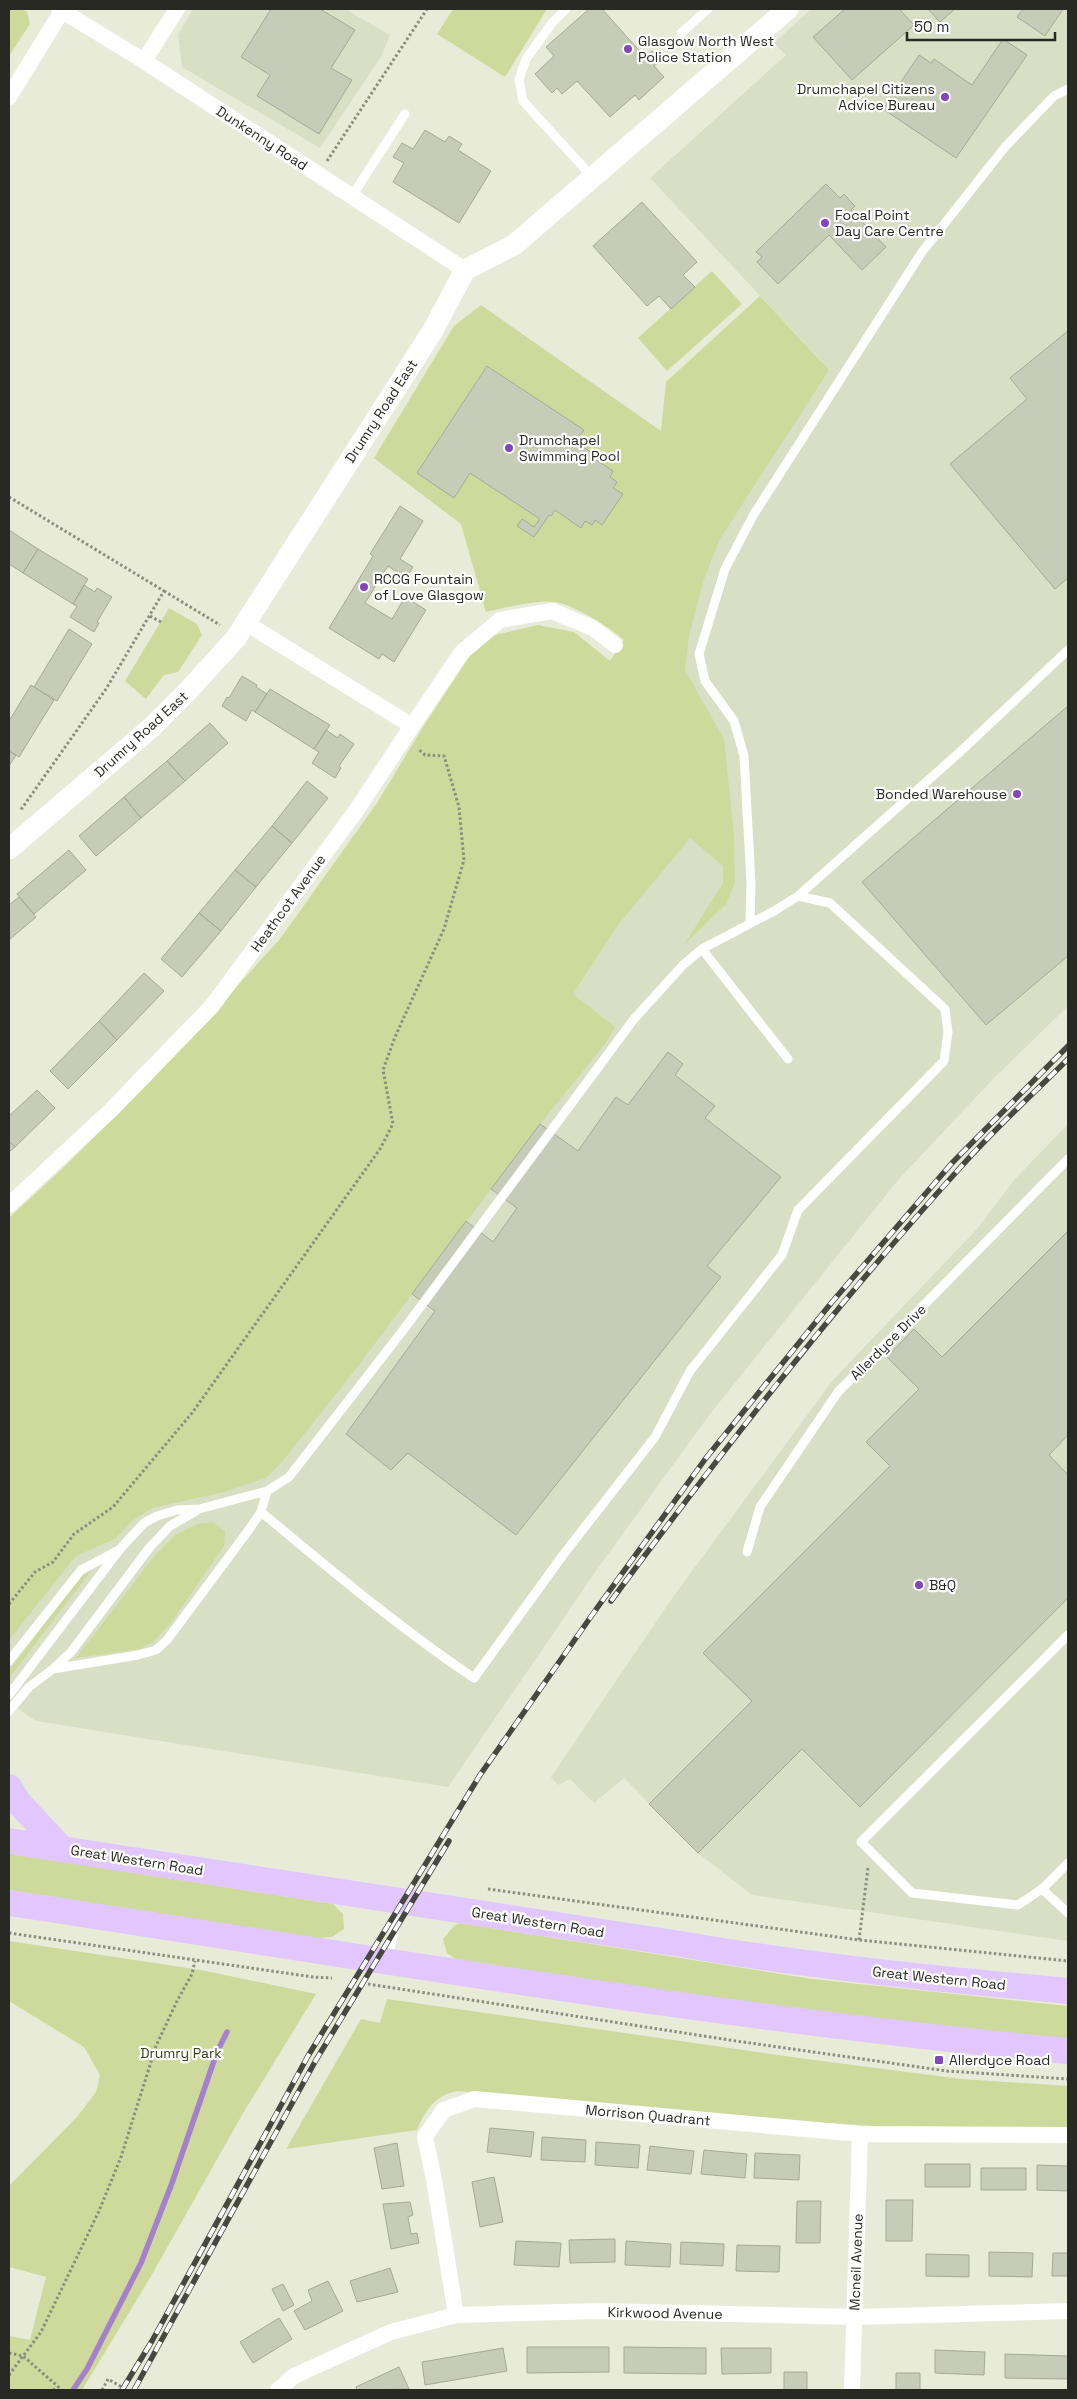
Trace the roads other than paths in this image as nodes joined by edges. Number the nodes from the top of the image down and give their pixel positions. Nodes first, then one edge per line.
1 (177, 9) edge
2 (566, 9) edge
3 (708, 9) edge
4 (788, 9) edge
5 (60, 10) edge
6 (681, 33) dead end
7 (144, 62) junction
8 (1068, 89) edge
9 (9, 97) edge
10 (405, 114) dead end
11 (593, 178) junction
12 (352, 196) junction
13 (465, 270) junction
14 (241, 631) junction
15 (615, 645) dead end
16 (1068, 650) edge
17 (408, 731) junction
18 (11, 847) edge
19 (798, 896) junction
20 (750, 923) junction
21 (702, 949) junction
22 (788, 1059) dead end
23 (1068, 1159) edge
24 (9, 1205) edge
25 (267, 1491) junction
26 (199, 1509) junction
27 (261, 1512) junction
28 (120, 1549) junction
29 (747, 1552) dead end
30 (1068, 1635) edge
31 (9, 1661) edge
32 (53, 1669) junction
33 (9, 1696) edge
34 (9, 1711) edge
35 (9, 1787) edge
36 (9, 1841) edge
37 (62, 1849) junction
38 (1068, 1864) edge
39 (1042, 1889) junction
40 (401, 1900) junction
41 (9, 1903) edge
42 (1068, 1912) edge
43 (387, 1961) junction
44 (1068, 1990) edge
45 (1068, 2051) edge
46 (860, 2134) junction
47 (1068, 2135) edge
48 (1068, 2311) edge
49 (456, 2315) junction
50 (854, 2317) junction
51 (278, 2390) edge
52 (852, 2390) edge

1 - 7 street
2 - 11 lane
3 - 6 lane
4 - 11 street
5 - 7 street, Dunkenny Road
5 - 9 street
7 - 12 street, Dunkenny Road
8 - 20 lane
10 - 12 lane
11 - 13 street
12 - 13 street, Dunkenny Road
13 - 14 street, Drumry Road East
14 - 17 street
14 - 18 street, Drumry Road East
15 - 17 street, Heathcot Avenue
16 - 19 lane
17 - 24 street, Heathcot Avenue
19 - 20 lane
19 - 27 lane
20 - 21 lane
21 - 22 lane
21 - 25 lane
23 - 29 lane, Allerdyce Drive
25 - 26 lane
25 - 27 lane
26 - 28 lane
26 - 32 lane
27 - 32 lane
28 - 31 lane
28 - 33 lane
30 - 39 lane
32 - 34 lane
35 - 37 main road
36 - 37 main road, Great Western Road
37 - 40 main road, Great Western Road
38 - 39 lane
39 - 42 lane
40 - 43 lane
40 - 44 main road, Great Western Road
41 - 43 main road
43 - 45 main road
46 - 47 street, Morrison Quadrant
46 - 49 street, Morrison Quadrant
46 - 50 street, Mcneil Avenue
48 - 50 street, Kirkwood Avenue
49 - 50 street, Kirkwood Avenue
49 - 51 street, Kirkwood Avenue
50 - 52 street, Mcneil Avenue

